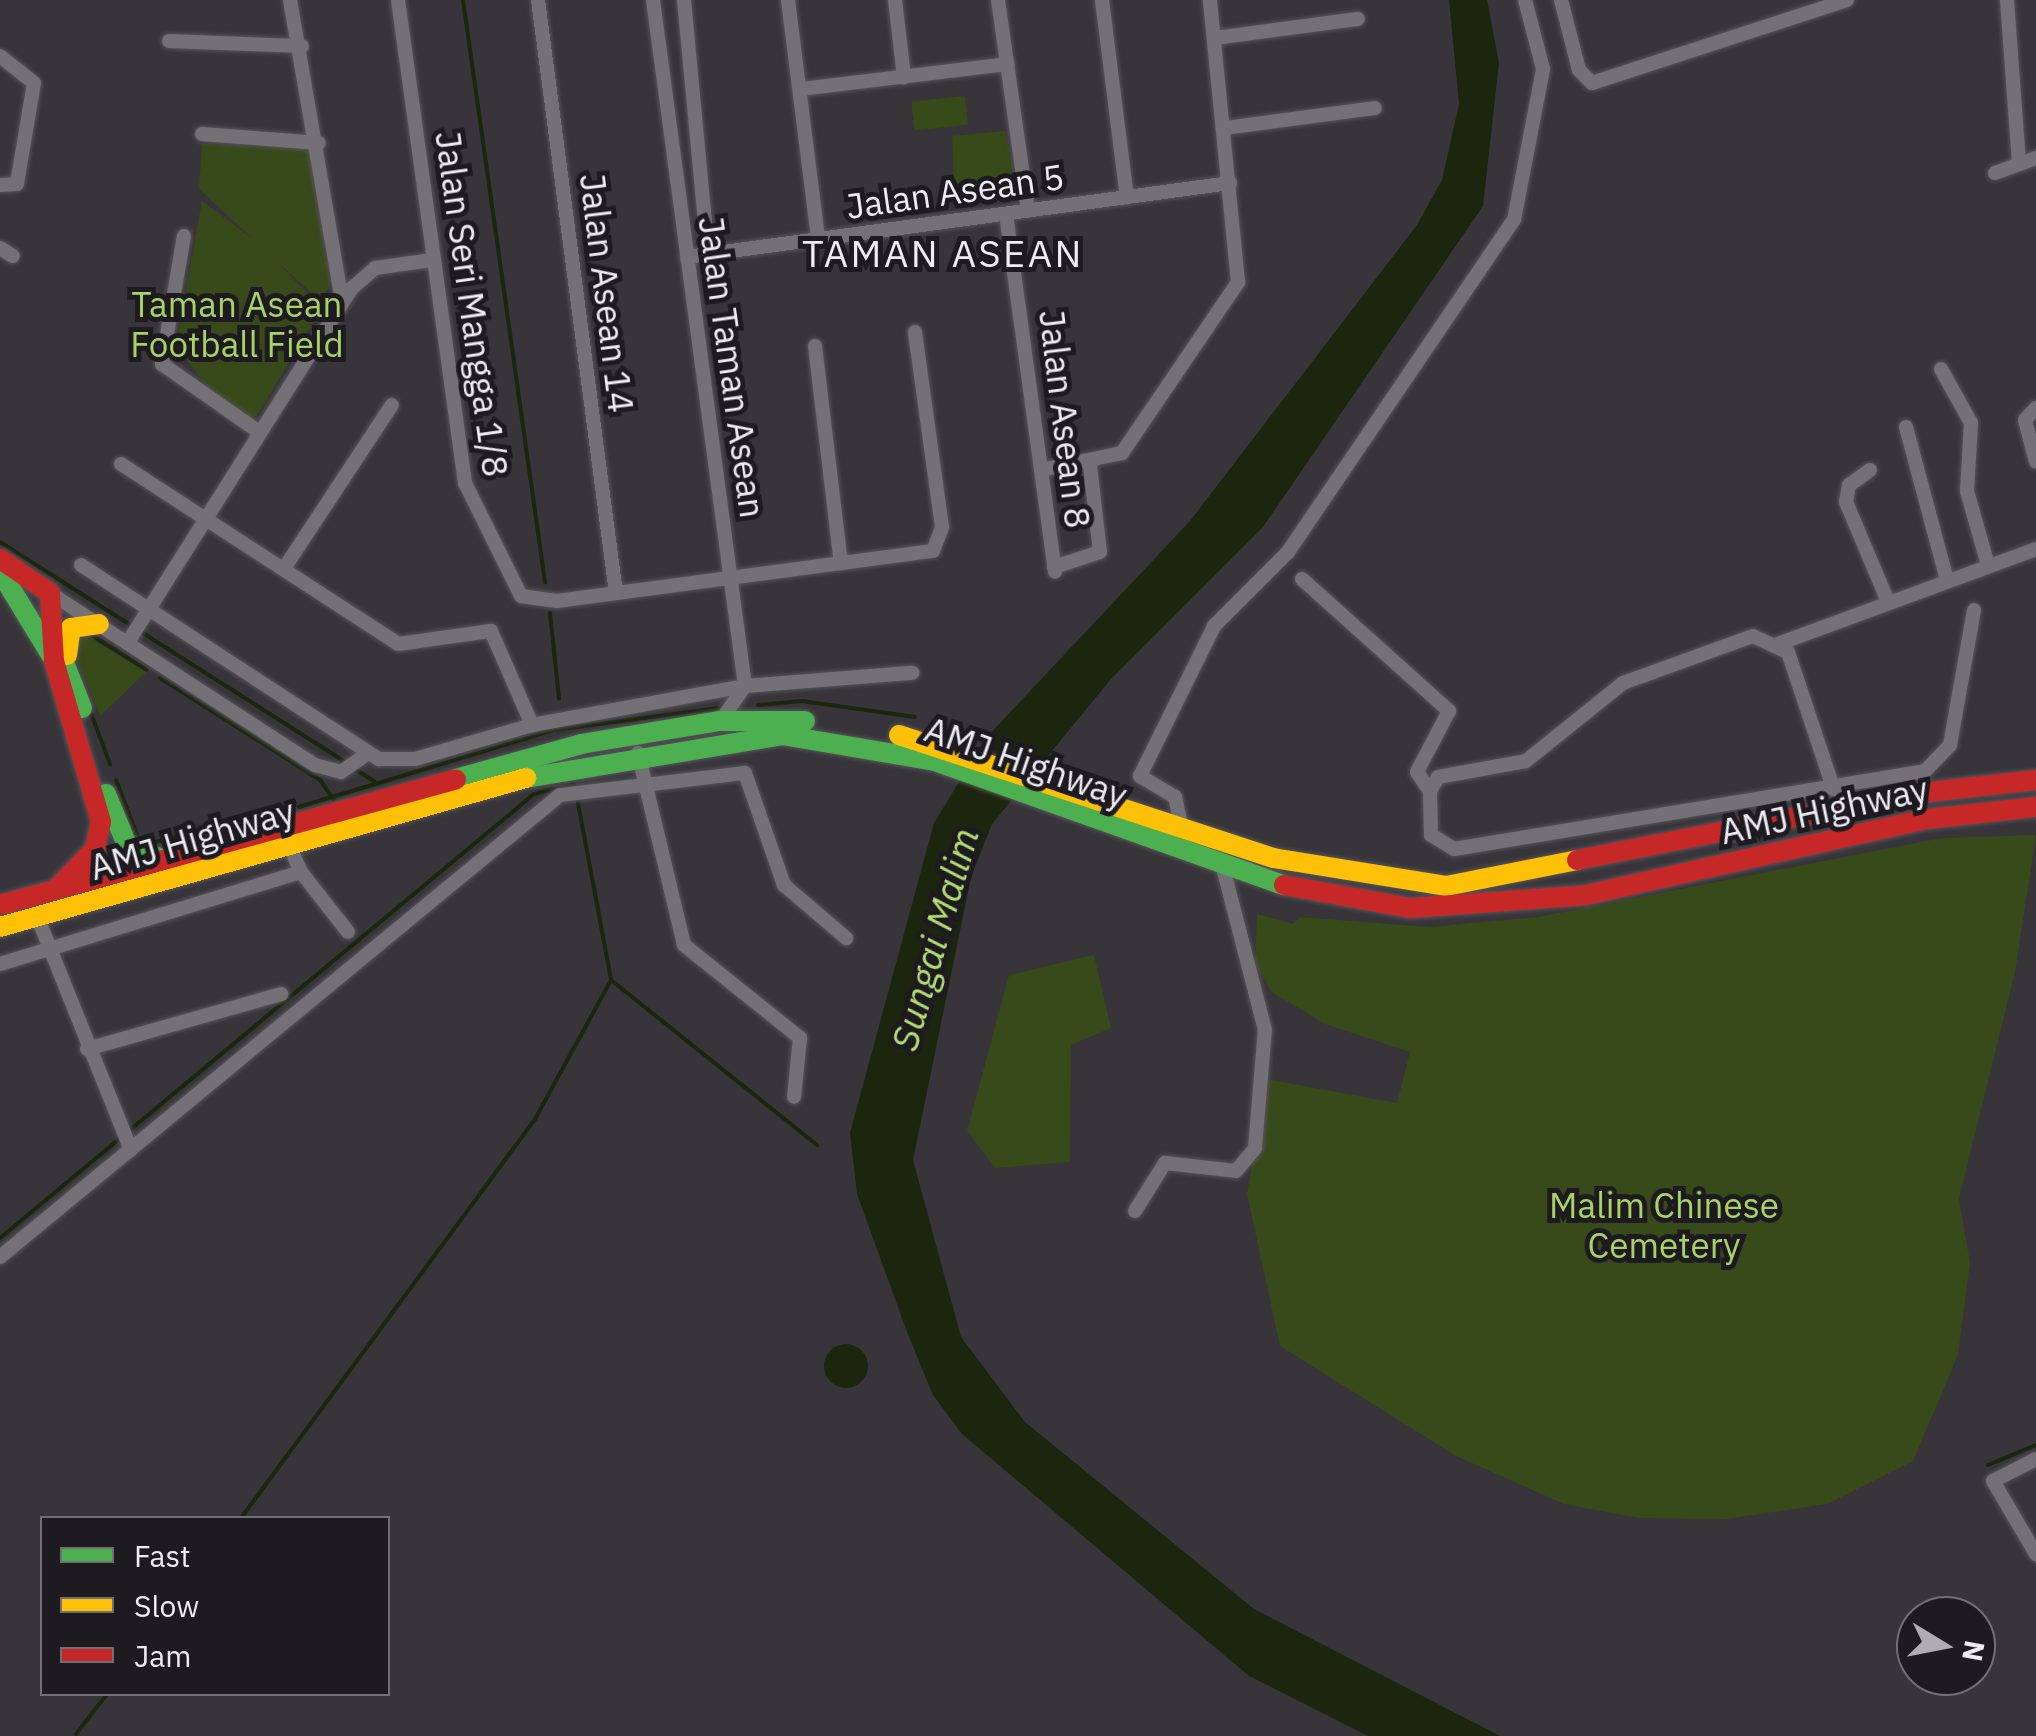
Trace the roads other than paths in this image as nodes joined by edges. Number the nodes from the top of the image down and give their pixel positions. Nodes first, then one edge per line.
1 (290, 0) edge
2 (398, 0) edge
3 (538, 0) edge
4 (654, 0) edge
5 (684, 0) edge
6 (788, 0) edge
7 (895, 0) edge
8 (998, 0) edge
9 (1102, 0) edge
10 (1210, 0) edge
11 (1525, 0) edge
12 (1562, 0) edge
13 (1847, 0) edge
14 (2007, 0) edge
15 (1358, 19) dead end
16 (1216, 38) junction
17 (169, 41) dead end
18 (302, 46) junction
19 (0, 56) edge
20 (1007, 64) junction
21 (904, 77) junction
22 (801, 90) junction
23 (1375, 108) dead end
24 (1225, 128) junction
25 (202, 134) dead end
26 (320, 143) junction
27 (2036, 158) edge
28 (2019, 164) junction
29 (1995, 172) dead end
30 (0, 185) edge
31 (1231, 187) junction
32 (1127, 198) junction
33 (1028, 211) junction
34 (1006, 214) junction
35 (184, 236) dead end
36 (818, 240) junction
37 (708, 254) junction
38 (688, 257) junction
39 (432, 260) junction
40 (342, 302) junction
41 (915, 332) dead end
42 (815, 346) dead end
43 (1941, 369) dead end
44 (392, 404) dead end
45 (2036, 408) edge
46 (1906, 428) dead end
47 (258, 432) junction
48 (2036, 462) edge
49 (121, 464) dead end
50 (1090, 465) junction
51 (1041, 470) junction
52 (1870, 470) dead end
53 (206, 518) junction
54 (2036, 548) edge
55 (0, 559) edge
56 (841, 563) junction
57 (81, 565) dead end
58 (1988, 565) junction
59 (285, 567) junction
60 (0, 571) edge
61 (731, 579) junction
62 (1302, 580) dead end
63 (1946, 580) junction
64 (50, 593) junction
65 (616, 593) junction
66 (1886, 600) junction
67 (1974, 610) dead end
68 (99, 624) junction
69 (137, 627) junction
70 (1778, 644) junction
71 (59, 653) junction
72 (912, 673) dead end
73 (745, 686) junction
74 (764, 718) junction
75 (708, 722) junction
76 (532, 725) junction
77 (937, 752) junction
78 (638, 753) junction
79 (362, 759) junction
80 (646, 780) junction
81 (2036, 780) edge
82 (1834, 790) junction
83 (1430, 791) junction
84 (2036, 807) edge
85 (1684, 814) junction
86 (1181, 825) junction
87 (1726, 835) junction
88 (289, 845) junction
89 (1648, 854) junction
90 (161, 858) junction
91 (1222, 867) junction
92 (301, 872) junction
93 (59, 886) junction
94 (0, 904) edge
95 (37, 916) junction
96 (0, 926) edge
97 (348, 932) dead end
98 (846, 938) dead end
99 (48, 948) junction
100 (0, 964) edge
101 (282, 994) dead end
102 (87, 1049) junction
103 (794, 1097) dead end
104 (125, 1140) junction
105 (1136, 1211) dead end
106 (0, 1257) edge
107 (2036, 1459) edge
108 (2036, 1554) edge

1 - 18 street
2 - 39 street, Jalan Seri Mangga 1/8
3 - 65 street, Jalan Asean 14
4 - 38 street, Jalan Taman Asean
5 - 37 street
6 - 22 street
7 - 21 street
8 - 20 street
9 - 32 street
10 - 16 street
11 - 86 street
12 - 13 street
14 - 28 street
15 - 16 street
16 - 24 street
17 - 18 street
18 - 26 street
19 - 30 street
20 - 21 street
20 - 33 street
21 - 22 street
22 - 36 street
23 - 24 street
24 - 31 street
25 - 26 street
26 - 40 street
27 - 28 street
28 - 29 street
31 - 32 street, Jalan Asean 5
31 - 50 street
32 - 33 street, Jalan Asean 5
33 - 34 street, Jalan Asean 5
34 - 36 street, Jalan Asean 5
34 - 51 street, Jalan Asean 8
35 - 47 street
36 - 37 street, Jalan Asean 5
37 - 38 street, Jalan Asean 5
38 - 61 street, Jalan Taman Asean
39 - 40 street
39 - 65 street, Jalan Seri Mangga 1/8
40 - 47 street
41 - 56 street
42 - 56 street
43 - 58 street
44 - 59 street
45 - 48 street
46 - 63 street
47 - 53 street
49 - 53 street
50 - 51 street
50 - 51 street, Jalan Asean 8
52 - 66 street
53 - 59 street
53 - 69 street
54 - 58 street
55 - 64 main road
56 - 61 street
57 - 69 street
58 - 63 street
59 - 76 street
60 - 71 main road
61 - 65 street
61 - 73 street, Jalan Taman Asean
62 - 83 street
63 - 66 street
64 - 68 street
64 - 71 main road
66 - 70 street
67 - 82 street
68 - 69 street
68 - 71 main road
69 - 79 street
69 - 79 street
70 - 82 street
70 - 83 street
71 - 90 main road
71 - 93 main road
72 - 73 street
73 - 74 street
73 - 75 street
73 - 76 street
74 - 75 main road, AMJ Highway
74 - 77 main road, AMJ Highway
75 - 90 main road, AMJ Highway
76 - 79 street
77 - 78 main road, AMJ Highway
77 - 86 main road, AMJ Highway
77 - 91 main road, AMJ Highway
78 - 80 street
78 - 88 main road, AMJ Highway
80 - 98 street
80 - 103 street
80 - 104 street
81 - 87 main road, AMJ Highway
82 - 85 street
83 - 85 street
84 - 91 main road, AMJ Highway
85 - 87 street
85 - 89 street
86 - 89 main road, AMJ Highway
87 - 89 main road, AMJ Highway
88 - 92 street
88 - 95 main road, AMJ Highway
90 - 93 main road, AMJ Highway
91 - 105 street
92 - 97 street
92 - 99 street
93 - 94 main road, AMJ Highway
95 - 96 main road, AMJ Highway
95 - 99 street
99 - 100 street
99 - 102 street
101 - 102 street
102 - 104 street
104 - 106 street
107 - 108 street

